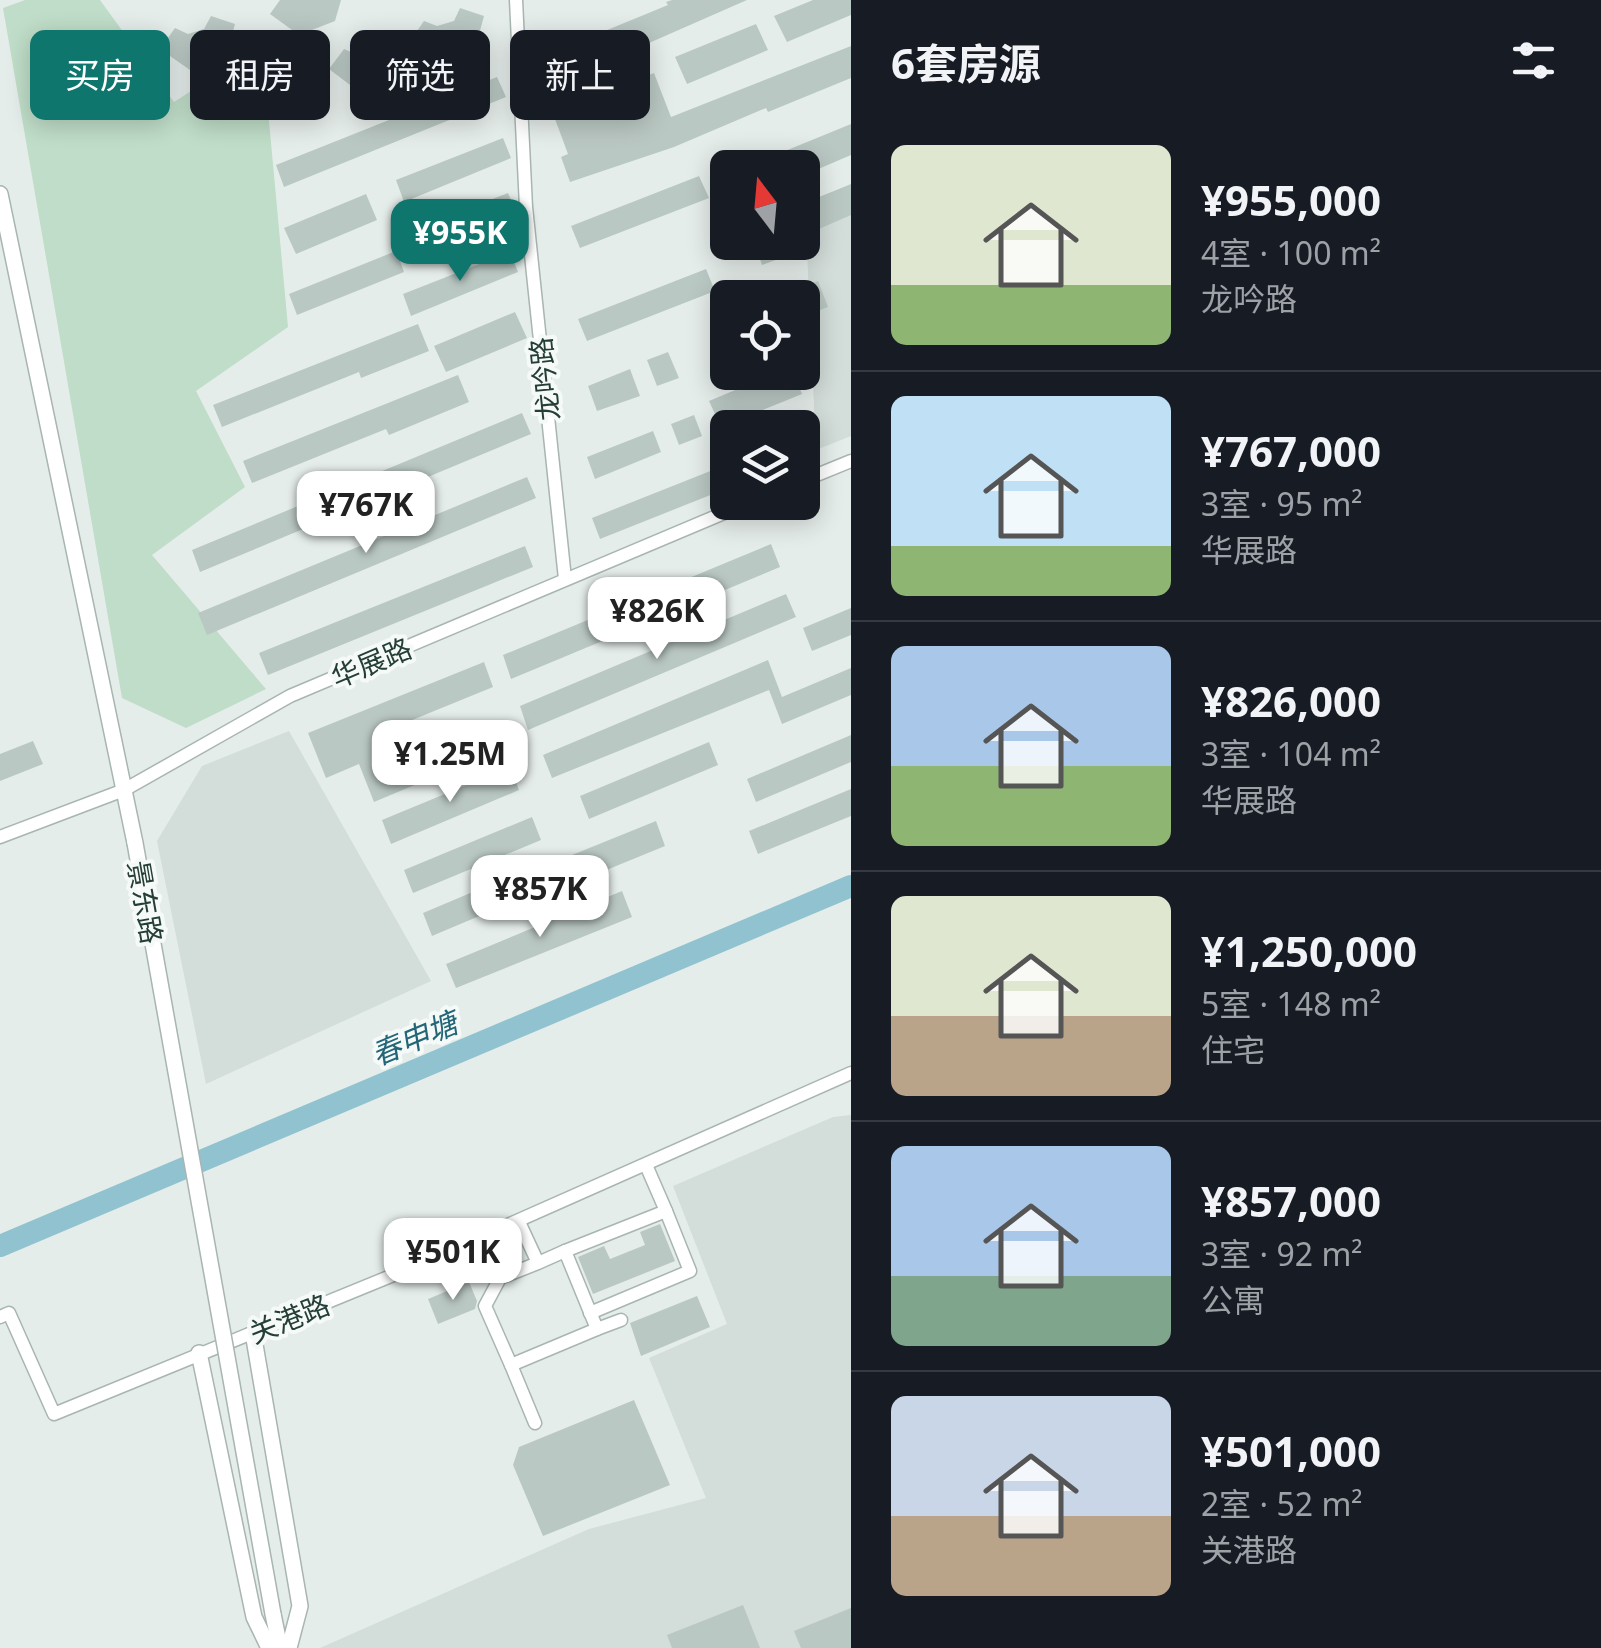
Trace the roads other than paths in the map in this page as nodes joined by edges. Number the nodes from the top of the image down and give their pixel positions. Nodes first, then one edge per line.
1 (516, 0) edge
2 (0, 194) edge
3 (851, 460) edge
4 (820, 473) edge
5 (710, 519) edge
6 (565, 579) junction
7 (124, 790) junction
8 (0, 837) edge
9 (851, 1073) edge
10 (646, 1165) junction
11 (666, 1211) junction
12 (519, 1222) junction
13 (566, 1251) junction
14 (538, 1262) junction
15 (590, 1313) junction
16 (0, 1317) edge
17 (621, 1320) dead end
18 (597, 1329) junction
19 (252, 1333) junction
20 (200, 1354) junction
21 (511, 1365) junction
22 (535, 1423) dead end
23 (269, 1648) edge
24 (280, 1648) edge
25 (289, 1648) edge

1 - 6 street, 龙吟路
2 - 7 street, 景东路
3 - 4 street
5 - 6 street, 华展路
6 - 7 street, 华展路
7 - 8 street, 华展路
7 - 24 street, 景东路, bridge
9 - 10 street, 关港路
10 - 11 street
10 - 12 street, 关港路
11 - 13 street
11 - 15 street
12 - 14 street
12 - 19 street, 关港路
13 - 14 street
13 - 15 street
14 - 21 street
15 - 18 street
16 - 20 street, 关港路
17 - 18 street
18 - 21 street
19 - 20 street, 关港路
19 - 25 street
20 - 23 street
21 - 22 street

